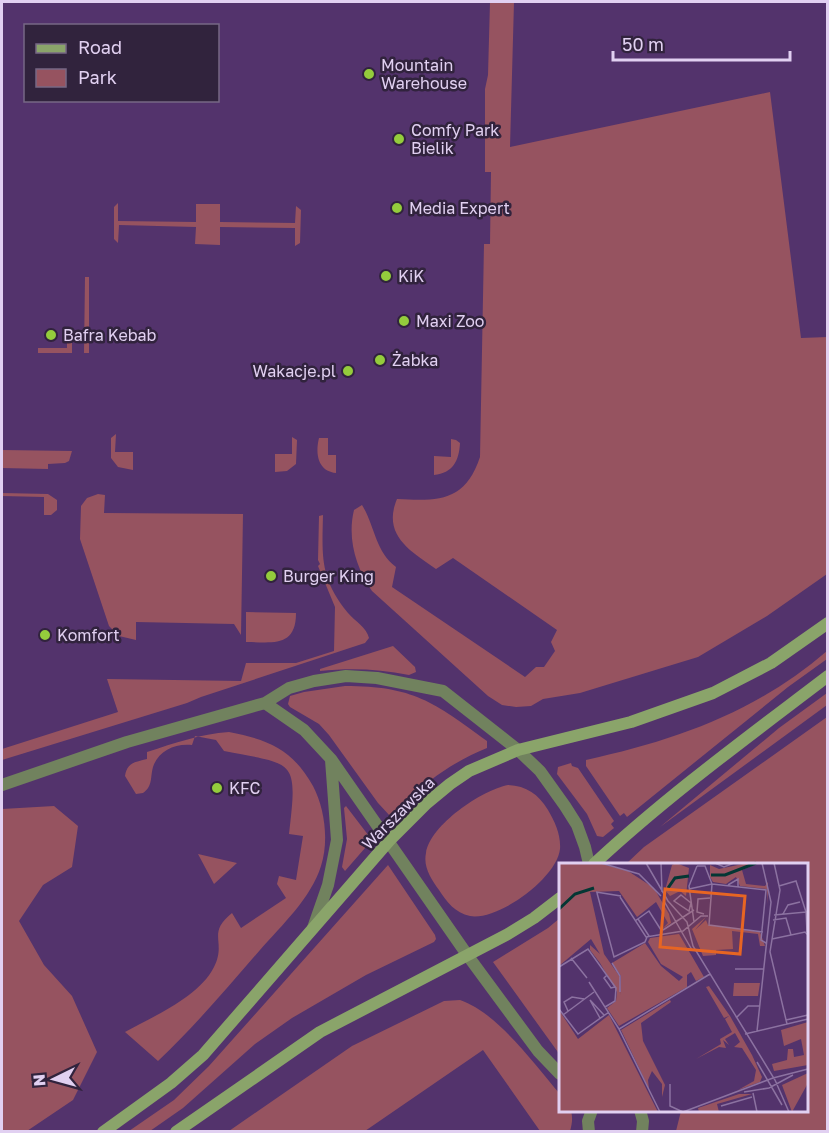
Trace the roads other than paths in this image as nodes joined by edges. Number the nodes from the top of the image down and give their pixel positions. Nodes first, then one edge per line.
1 (828, 623) edge
2 (828, 676) edge
3 (265, 703) junction
4 (518, 750) junction
5 (331, 759) junction
6 (2, 785) edge
7 (389, 841) junction
8 (588, 863) edge
9 (595, 863) edge
10 (559, 899) edge
11 (312, 932) junction
12 (468, 956) junction
13 (559, 1072) edge
14 (591, 1112) edge
15 (103, 1131) edge
16 (176, 1131) edge
17 (589, 1131) edge

1 - 4 main road, Warszawska
2 - 9 main road
3 - 4 street
3 - 5 street
3 - 6 street
4 - 7 main road, Warszawska
4 - 8 street
5 - 7 street
5 - 11 street
7 - 11 main road, Warszawska
7 - 12 street
10 - 12 main road
11 - 15 main road, Warszawska
12 - 13 street
12 - 16 main road
14 - 17 street

